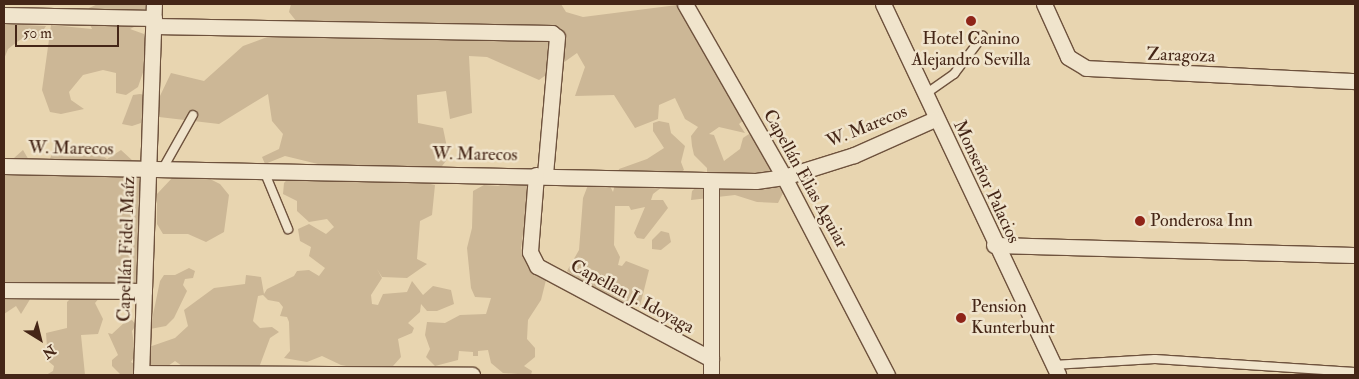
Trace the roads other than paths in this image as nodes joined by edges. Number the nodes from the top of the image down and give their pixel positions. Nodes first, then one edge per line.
1 (685, 4) edge
2 (883, 4) edge
3 (1044, 4) edge
4 (4, 15) edge
5 (154, 16) edge
6 (983, 36) dead end
7 (1355, 81) edge
8 (924, 95) junction
9 (193, 115) dead end
10 (935, 119) junction
11 (4, 166) edge
12 (156, 170) junction
13 (264, 171) junction
14 (541, 175) junction
15 (784, 177) junction
16 (711, 182) junction
17 (288, 229) dead end
18 (994, 245) junction
19 (1355, 255) edge
20 (4, 290) edge
21 (144, 291) junction
22 (711, 359) junction
23 (1056, 370) edge
24 (1355, 372) edge
25 (141, 374) edge
26 (472, 375) edge
27 (711, 375) edge
28 (887, 375) edge

1 - 15 street, Capellán Elias Aguiar
2 - 8 street, Monseñor Palacios
3 - 7 street, Zaragoza
4 - 5 street
5 - 12 street, Capellán Fidel Maíz
5 - 14 street
6 - 8 lane
8 - 10 street, Monseñor Palacios
9 - 12 lane
10 - 15 street, W. Marecos
10 - 18 street, Monseñor Palacios
11 - 12 street, W. Marecos
12 - 13 street, W. Marecos
12 - 21 street, Capellán Fidel Maíz
13 - 14 street, W. Marecos
13 - 17 lane
14 - 16 street, W. Marecos
14 - 22 street, Capellan J. Idoyaga
15 - 16 street, W. Marecos
15 - 28 street, Capellán Elias Aguiar
16 - 22 street, Capellan J. Idoyaga
18 - 19 street
18 - 23 street, Monseñor Palacios
20 - 21 street
21 - 25 street, Capellán Fidel Maíz
22 - 27 street, Capellan J. Idoyaga
23 - 24 lane
25 - 26 street

